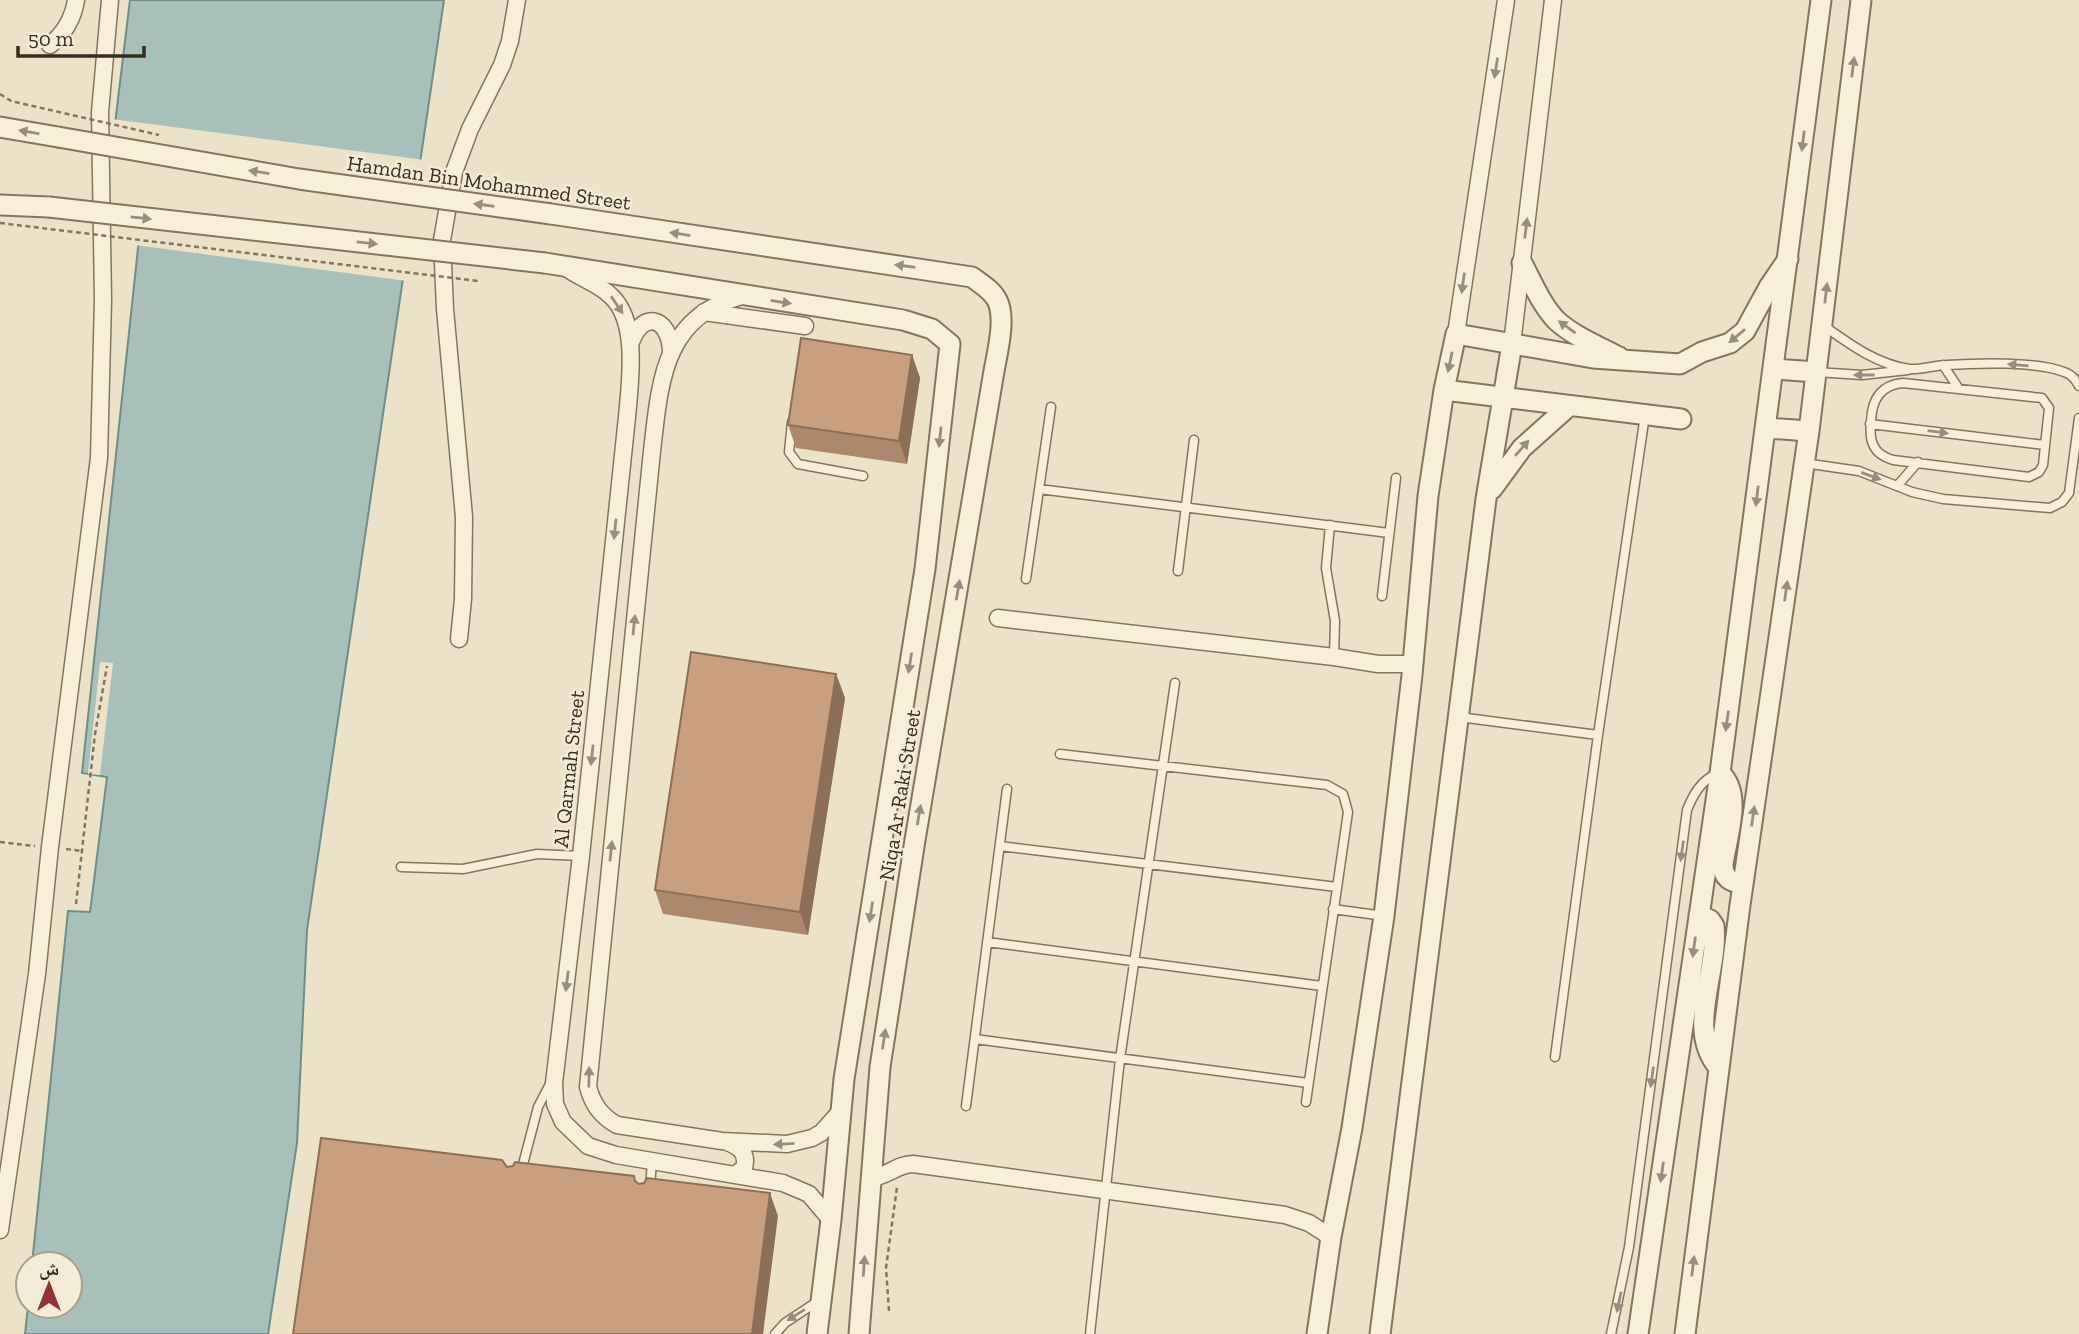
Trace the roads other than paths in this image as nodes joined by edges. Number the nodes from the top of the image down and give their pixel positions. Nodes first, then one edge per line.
1 (76, 0) edge
2 (110, 0) edge
3 (517, 0) edge
4 (1506, 0) edge
5 (1553, 0) edge
6 (1821, 0) edge
7 (1861, 0) edge
8 (50, 45) dead end
9 (0, 127) edge
10 (0, 205) edge
11 (1788, 259) junction
12 (1521, 262) junction
13 (554, 264) junction
14 (972, 277) joint
15 (742, 296) junction
16 (704, 312) junction
17 (1822, 325) junction
18 (805, 330) dead end
19 (1456, 334) junction
20 (1512, 344) junction
21 (629, 347) junction
22 (671, 351) junction
23 (1626, 361) junction
24 (1943, 365) junction
25 (1774, 369) junction
26 (1911, 369) junction
27 (1816, 372) junction
28 (2079, 386) edge
29 (1959, 389) junction
30 (1444, 390) junction
31 (1503, 398) junction
32 (1569, 406) junction
33 (1051, 407) dead end
34 (1645, 415) junction
35 (2079, 418) edge
36 (792, 419) edge
37 (1681, 419) dead end
38 (1870, 424) junction
39 (1766, 428) junction
40 (1808, 431) junction
41 (1194, 440) dead end
42 (2045, 445) junction
43 (1918, 462) junction
44 (1804, 463) junction
45 (863, 476) dead end
46 (1396, 478) dead end
47 (1897, 486) junction
48 (1039, 489) junction
49 (1486, 499) junction
50 (1186, 507) junction
51 (1330, 525) junction
52 (1390, 533) junction
53 (1178, 571) dead end
54 (1026, 579) dead end
55 (1381, 596) dead end
56 (998, 618) dead end
57 (459, 639) dead end
58 (1334, 657) junction
59 (1412, 669) junction
60 (1175, 683) dead end
61 (1459, 717) junction
62 (1598, 735) junction
63 (1060, 754) dead end
64 (1162, 766) junction
65 (1720, 774) junction
66 (1007, 789) dead end
67 (1000, 846) junction
68 (581, 856) junction
69 (1148, 864) junction
70 (401, 867) dead end
71 (1743, 884) junction
72 (1337, 887) junction
73 (1333, 909) junction
74 (1699, 915) junction
75 (1384, 916) junction
76 (987, 942) junction
77 (1134, 962) junction
78 (1322, 986) junction
79 (975, 1039) junction
80 (1555, 1057) dead end
81 (1120, 1059) junction
82 (1719, 1068) junction
83 (556, 1073) junction
84 (1308, 1083) junction
85 (1306, 1102) dead end
86 (965, 1107) dead end
87 (840, 1112) junction
88 (722, 1141) junction
89 (652, 1162) junction
90 (736, 1175) junction
91 (870, 1178) junction
92 (517, 1184) edge
93 (1105, 1191) junction
94 (649, 1201) edge
95 (831, 1220) junction
96 (0, 1230) edge
97 (1331, 1237) junction
98 (821, 1300) junction
99 (815, 1332) edge
100 (775, 1334) edge
101 (859, 1334) edge
102 (1090, 1334) edge
103 (1317, 1334) edge
104 (1380, 1334) edge
105 (1611, 1334) edge
106 (1638, 1334) edge
107 (1685, 1334) edge

1 - 8 street
2 - 96 street
3 - 57 street
4 -> 19 street
12 -> 5 street
6 -> 11 street
17 -> 7 street
14 -> 9 street, Hamdan Bin Mohammed Street, bridge
10 -> 13 street, bridge
11 -> 23 street
11 - 25 street
12 - 20 street
23 -> 12 street
13 - 15 street
13 -> 21 street, Al Qarmah Street
91 -> 14 street, Niqa Ar Raki Street
15 - 16 street
15 -> 87 street, Niqa Ar Raki Street
16 - 18 street
16 - 22 street
17 - 26 lane
17 - 27 street
19 - 20 street
19 -> 30 street
20 - 23 street
20 - 31 street
21 - 22 street
21 -> 68 street, Al Qarmah Street
88 -> 22 street
24 - 26 lane
28 -> 24 lane
24 - 29 lane
25 - 27 street
25 - 39 street
26 -> 27 lane
27 - 40 street
29 - 38 lane
29 - 42 lane
30 - 31 street
30 - 59 street
31 - 32 street
31 - 49 street
32 - 34 street
49 -> 32 street
33 - 48 lane
34 - 37 street
34 - 62 lane
35 - 47 lane
36 - 45 lane
38 -> 42 lane
38 - 43 lane
39 - 40 street
39 -> 65 street
40 - 44 street
41 - 50 lane
42 - 43 lane
43 - 47 lane
44 -> 47 lane
71 -> 44 street
46 - 52 lane
48 - 50 lane
48 - 54 lane
49 - 61 street
50 - 51 lane
50 - 53 lane
51 - 52 lane
51 - 58 lane
52 - 55 lane
56 - 58 street
58 - 59 street
59 - 75 street
60 - 64 lane
61 - 62 lane
61 - 104 street
62 - 80 lane
63 - 64 lane
64 - 69 lane
64 - 72 lane
65 - 71 street
65 - 74 street
65 -> 105 lane
66 - 67 lane
67 - 69 lane
67 - 76 lane
68 - 70 lane
68 -> 83 street, Al Qarmah Street
69 - 72 lane
69 - 77 lane
71 - 82 street
72 - 73 lane
73 - 75 lane
73 - 78 lane
74 - 82 street
74 -> 106 street
75 - 97 street
76 - 77 lane
76 - 79 lane
77 - 78 lane
77 - 81 lane
78 - 84 lane
79 - 81 lane
79 - 86 lane
81 - 84 lane
81 - 93 lane
107 -> 82 street
83 - 89 street, Al Qarmah Street
83 - 92 lane
84 - 85 lane
87 -> 88 street
87 - 95 street, Niqa Ar Raki Street
88 - 90 street
89 - 90 street, Al Qarmah Street
89 - 94 lane
90 - 95 street, Al Qarmah Street
91 - 93 street
101 -> 91 street, Niqa Ar Raki Street
93 - 97 street
93 - 102 lane
95 - 98 street, Niqa Ar Raki Street
97 - 103 street
98 - 99 street, Niqa Ar Raki Street
98 -> 100 lane

